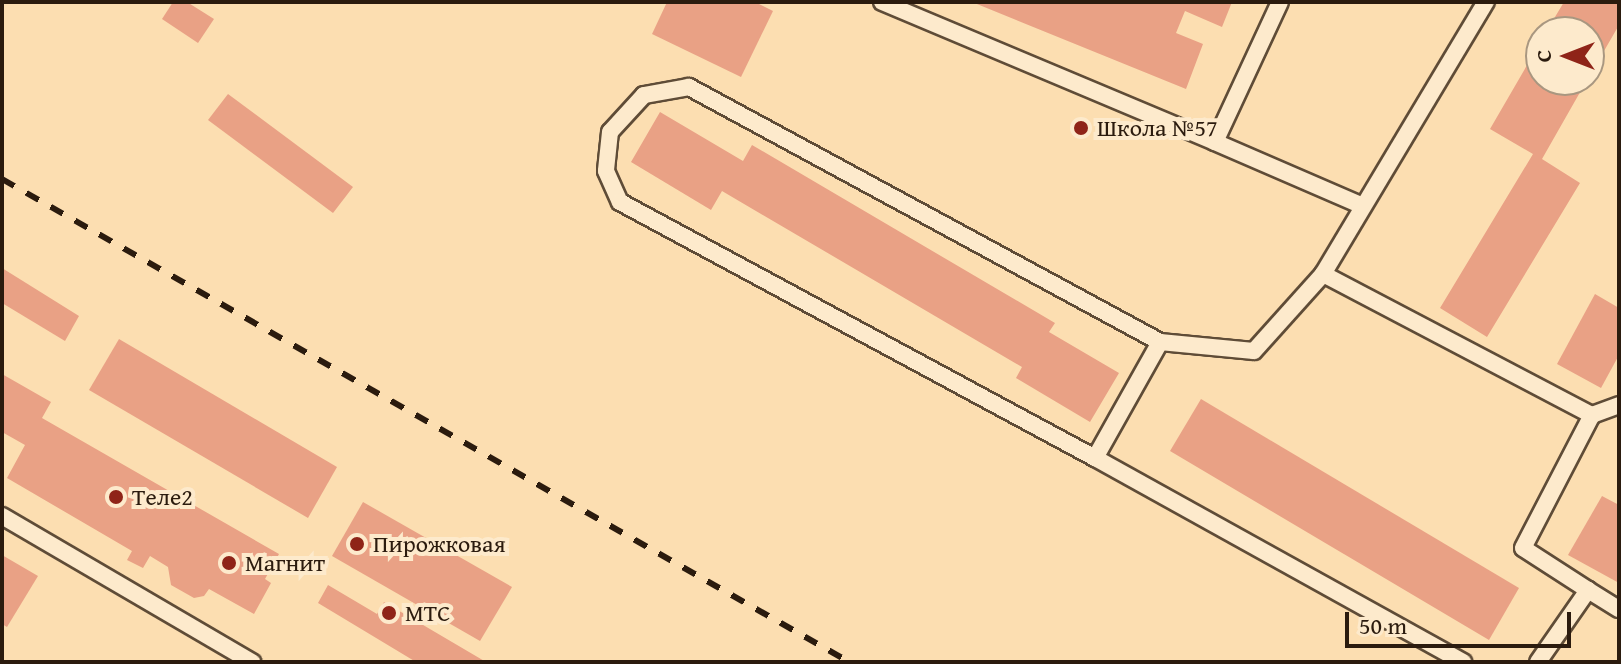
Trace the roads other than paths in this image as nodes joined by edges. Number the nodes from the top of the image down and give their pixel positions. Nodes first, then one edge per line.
1 (882, 2) edge
2 (1280, 2) edge
3 (1486, 2) edge
4 (1215, 142) junction
5 (1363, 206) junction
6 (1323, 274) junction
7 (1160, 342) junction
8 (1619, 405) edge
9 (1592, 415) junction
10 (1095, 458) junction
11 (2, 516) edge
12 (1588, 590) junction
13 (1619, 609) edge
14 (252, 662) edge
15 (1463, 662) edge
16 (1538, 662) edge

1 - 4 lane
2 - 4 lane
3 - 5 lane
4 - 5 lane
5 - 6 lane
6 - 7 lane
6 - 9 lane
7 - 10 lane
7 - 10 lane
8 - 9 lane
9 - 12 lane
10 - 15 lane
11 - 14 lane
12 - 13 lane
12 - 16 lane

